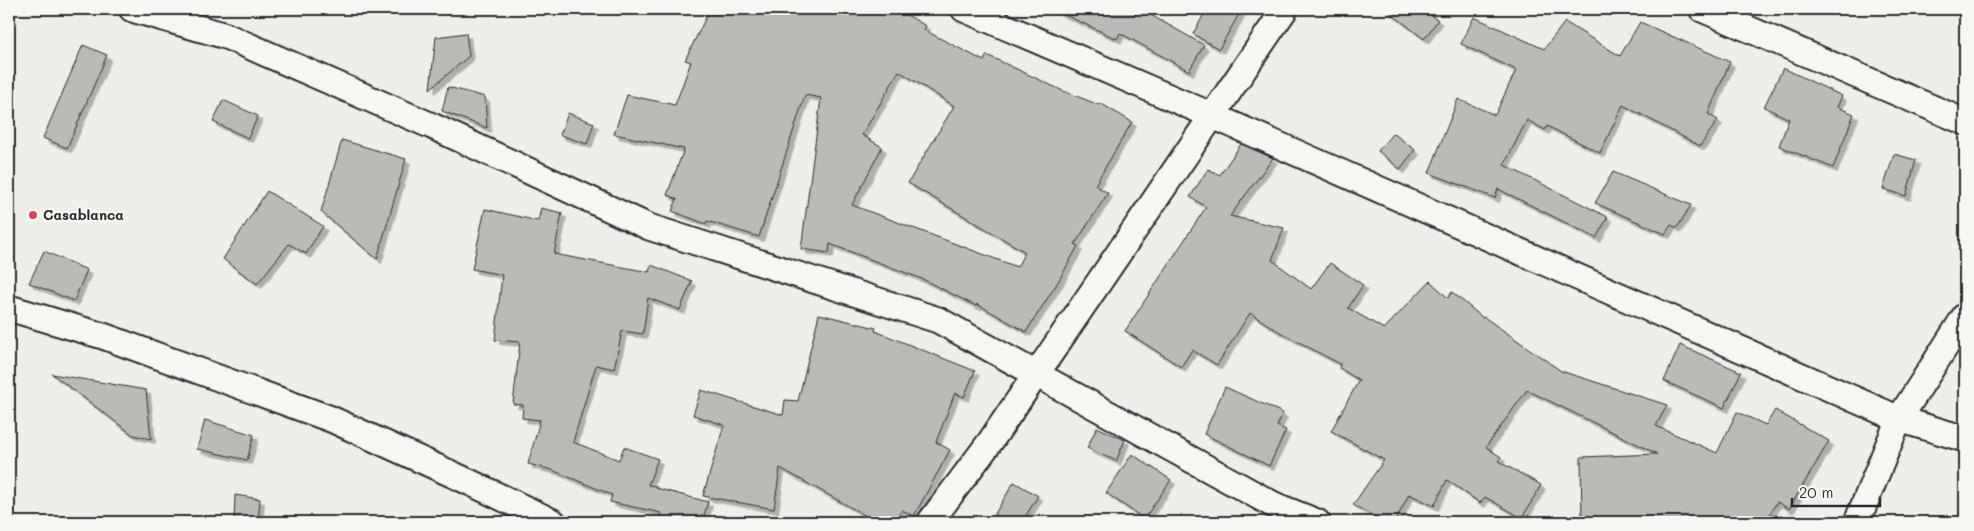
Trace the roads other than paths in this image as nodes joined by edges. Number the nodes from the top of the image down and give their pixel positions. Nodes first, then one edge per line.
1 (132, 9) edge
2 (964, 9) edge
3 (1285, 9) edge
4 (1702, 9) edge
5 (1213, 116) junction
6 (1965, 122) edge
7 (9, 308) edge
8 (1965, 316) edge
9 (1037, 375) junction
10 (1899, 419) junction
11 (1965, 439) edge
12 (1271, 514) edge
13 (553, 522) edge
14 (930, 522) edge
15 (1317, 522) edge
16 (1857, 522) edge

1 - 9 street
2 - 5 street
3 - 5 street
4 - 6 street
5 - 9 street
5 - 10 street
7 - 13 street
8 - 10 street
9 - 12 street
9 - 14 street
10 - 11 street
10 - 16 street
12 - 15 street

